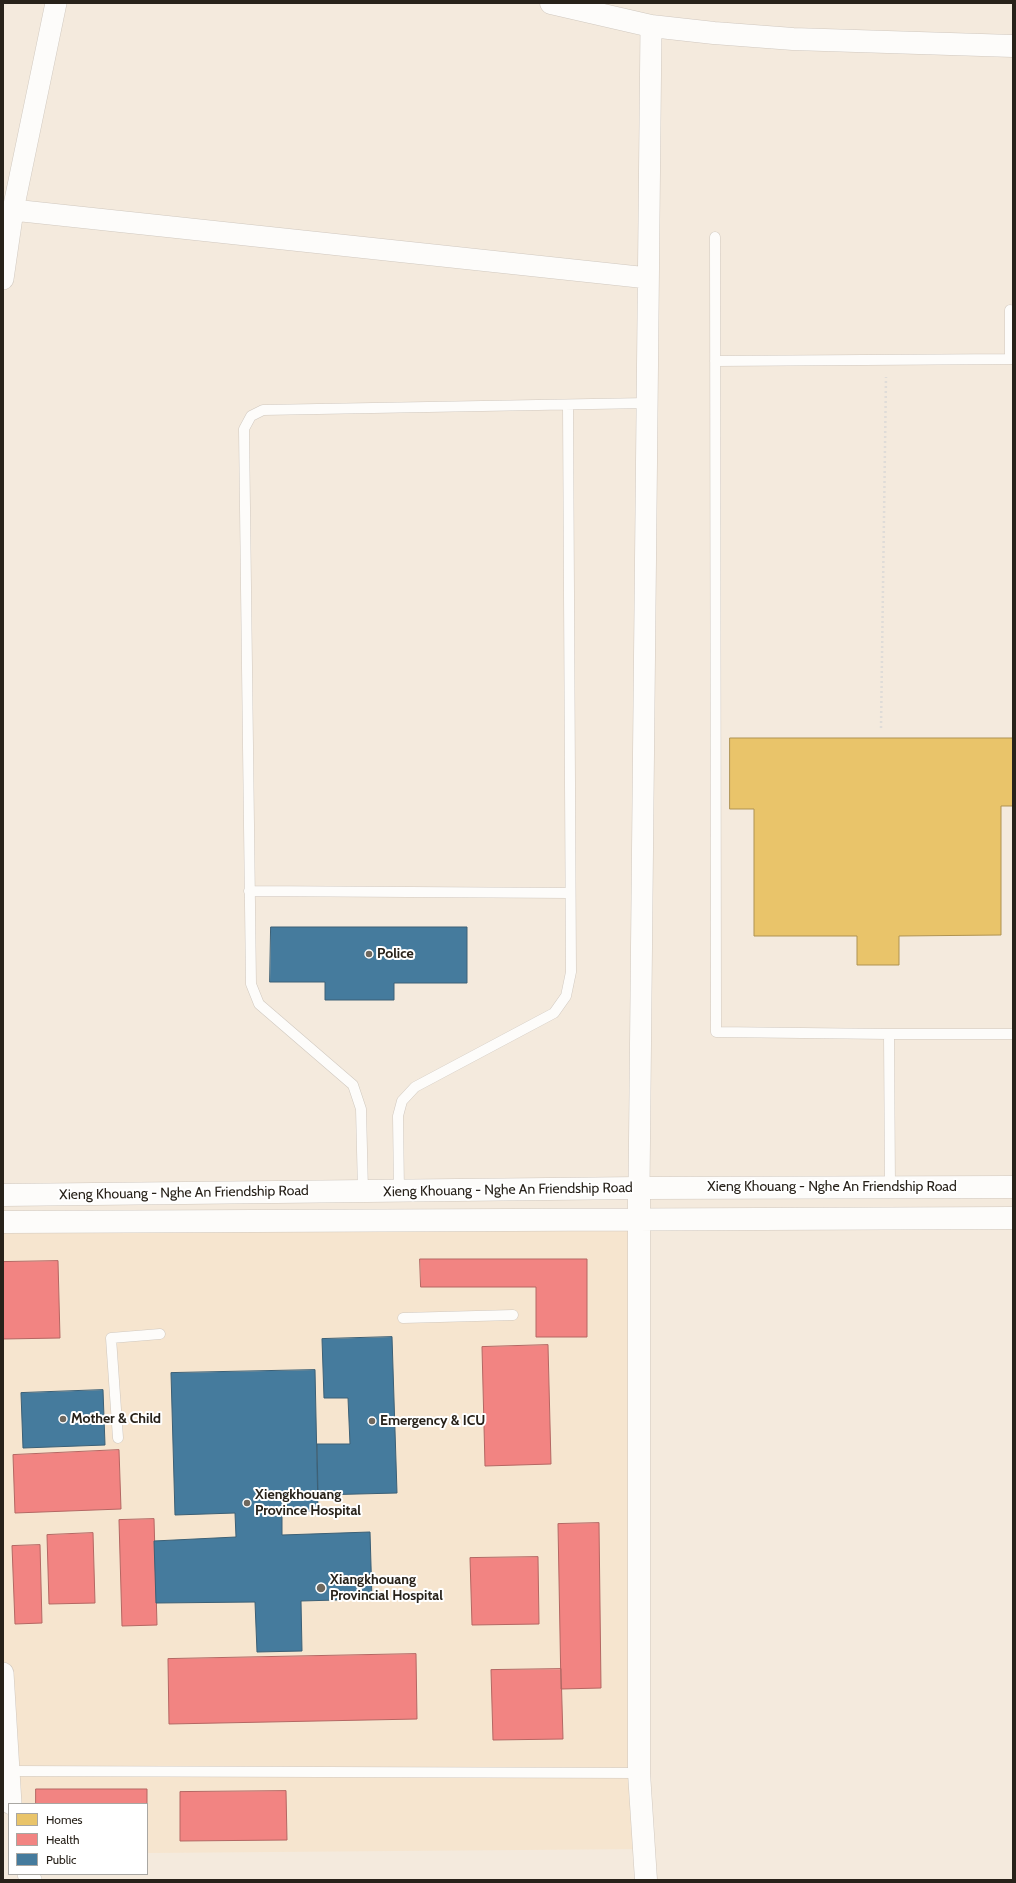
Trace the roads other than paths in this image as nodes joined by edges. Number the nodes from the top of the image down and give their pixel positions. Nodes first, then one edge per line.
1 (56, 3) edge
2 (551, 3) edge
3 (651, 26) junction
4 (1013, 46) edge
5 (13, 210) junction
6 (715, 237) dead end
7 (648, 278) junction
8 (3, 279) edge
9 (1010, 310) dead end
10 (1012, 359) edge
11 (715, 361) junction
12 (647, 403) junction
13 (568, 405) junction
14 (249, 890) junction
15 (570, 893) junction
16 (889, 1034) junction
17 (1013, 1034) edge
18 (890, 1187) junction
19 (1013, 1187) edge
20 (639, 1188) junction
21 (399, 1191) junction
22 (363, 1192) junction
23 (3, 1195) edge
24 (1013, 1218) edge
25 (640, 1220) junction
26 (3, 1222) edge
27 (513, 1315) dead end
28 (403, 1318) dead end
29 (160, 1334) dead end
30 (118, 1438) dead end
31 (3, 1673) edge
32 (639, 1773) junction
33 (8, 1787) edge
34 (646, 1880) edge

1 - 5 street
2 - 3 street
3 - 4 street
3 - 7 street
5 - 7 street
5 - 8 street
6 - 11 lane
7 - 12 street
9 - 10 lane
10 - 11 lane
11 - 16 lane
12 - 13 lane
12 - 20 street
13 - 14 lane
13 - 15 lane
14 - 15 lane
14 - 22 lane
15 - 21 lane
16 - 17 lane
16 - 18 lane
18 - 19 street, Xieng Khouang - Nghe An Friendship Road
18 - 20 street, Xieng Khouang - Nghe An Friendship Road
20 - 21 street, Xieng Khouang - Nghe An Friendship Road
20 - 25 street
21 - 22 street, Xieng Khouang - Nghe An Friendship Road
22 - 23 street, Xieng Khouang - Nghe An Friendship Road
24 - 25 street, Xieng Khouang - Nghe An Friendship Road
25 - 26 street, Xieng Khouang - Nghe An Friendship Road
25 - 32 street
27 - 28 lane
29 - 30 lane
31 - 33 street
32 - 33 lane
32 - 34 street

